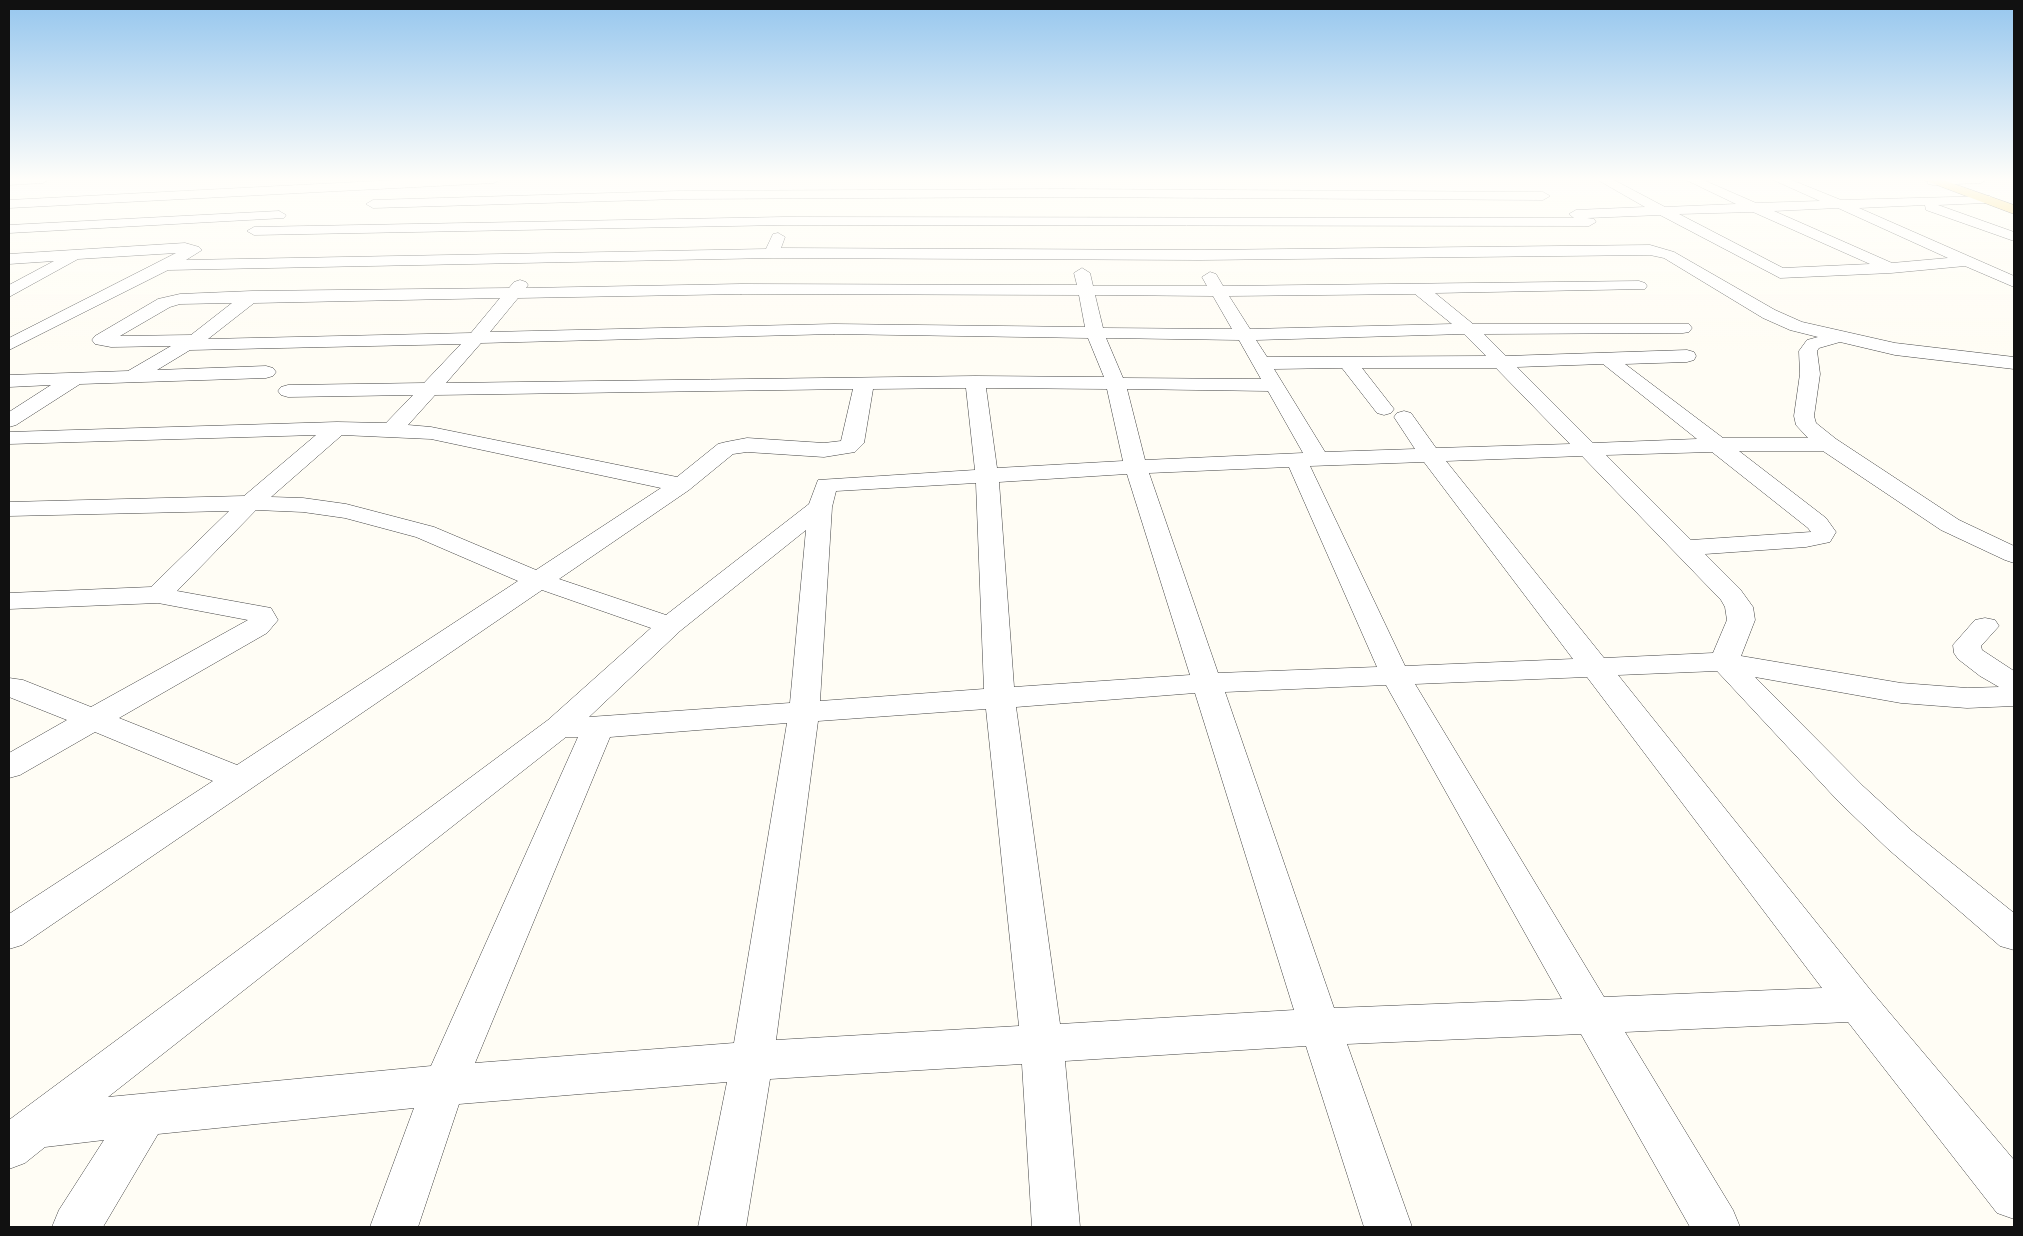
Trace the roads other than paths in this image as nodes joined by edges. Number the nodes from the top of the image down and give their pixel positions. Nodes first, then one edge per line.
1 (104, 237) edge
2 (328, 237) edge
3 (558, 237) edge
4 (778, 237) edge
5 (1072, 237) edge
6 (1193, 237) edge
7 (1615, 237) edge
8 (1712, 237) edge
9 (1820, 237) edge
10 (1914, 237) edge
11 (1638, 250) junction
12 (772, 253) junction
13 (1076, 253) junction
14 (77, 254) junction
15 (1200, 255) junction
16 (542, 258) junction
17 (9, 259) edge
18 (1969, 261) junction
19 (291, 263) junction
20 (166, 265) junction
21 (1891, 268) junction
22 (1780, 273) junction
23 (1751, 274) dead end
24 (1732, 275) dead end
25 (1704, 276) junction
26 (2014, 282) edge
27 (16, 284) edge
28 (1639, 286) dead end
29 (1419, 289) junction
30 (1087, 290) junction
31 (1216, 291) junction
32 (9, 292) edge
33 (512, 295) junction
34 (249, 298) junction
35 (1683, 328) dead end
36 (1468, 329) junction
37 (1095, 333) junction
38 (1242, 335) junction
39 (1836, 337) junction
40 (476, 338) junction
41 (191, 342) junction
42 (9, 345) edge
43 (1687, 356) dead end
44 (1610, 360) junction
45 (1500, 362) junction
46 (1263, 363) junction
47 (1348, 363) junction
48 (2014, 363) edge
49 (266, 372) dead end
50 (133, 376) junction
51 (76, 378) junction
52 (9, 381) edge
53 (975, 382) junction
54 (864, 384) junction
55 (1116, 384) junction
56 (1272, 385) junction
57 (429, 390) junction
58 (288, 391) dead end
59 (9, 421) edge
60 (337, 428) junction
61 (392, 430) junction
62 (9, 438) edge
63 (1828, 444) junction
64 (1718, 445) junction
65 (1588, 451) junction
66 (1430, 455) junction
67 (1307, 460) junction
68 (1136, 467) junction
69 (987, 477) junction
70 (681, 485) junction
71 (250, 503) junction
72 (820, 507) junction
73 (9, 509) edge
74 (1685, 548) junction
75 (2014, 555) edge
76 (537, 580) junction
77 (158, 595) junction
78 (9, 601) edge
79 (670, 625) junction
80 (1985, 626) dead end
81 (1724, 662) junction
82 (1598, 669) junction
83 (1395, 675) junction
84 (2014, 683) edge
85 (1207, 684) junction
86 (12, 687) dead end
87 (2014, 696) edge
88 (1000, 700) junction
89 (804, 712) junction
90 (93, 719) junction
91 (560, 727) junction
92 (598, 727) junction
93 (9, 767) edge
94 (240, 779) junction
95 (9, 934) edge
96 (2014, 935) edge
97 (1858, 1004) junction
98 (1593, 1014) junction
99 (1320, 1027) junction
100 (1042, 1043) junction
101 (752, 1061) junction
102 (444, 1084) junction
103 (145, 1114) junction
104 (22, 1137) edge
105 (2014, 1196) edge
106 (76, 1227) edge
107 (394, 1227) edge
108 (722, 1227) edge
109 (1056, 1227) edge
110 (1388, 1227) edge
111 (1716, 1227) edge

1 - 14 street
2 - 19 street
3 - 16 street
4 - 12 street
5 - 13 street
6 - 15 street
7 - 11 street
8 - 22 street
9 - 21 street
10 - 18 street
11 - 15 street
11 - 25 street
12 - 13 street
12 - 16 street
13 - 15 street
13 - 30 street
14 - 17 street
14 - 20 street
14 - 27 street
15 - 31 street
16 - 19 street
16 - 33 street
18 - 21 street
18 - 26 street
19 - 20 street
19 - 34 street
20 - 42 street
21 - 22 street
22 - 23 street
24 - 25 street
25 - 39 street
27 - 32 street
28 - 29 street
29 - 31 street
29 - 36 street
30 - 31 street
30 - 33 street
30 - 37 street
31 - 38 street
33 - 34 street
33 - 40 street
34 - 41 street
34 - 41 street
35 - 36 street
36 - 38 street
36 - 45 street
37 - 38 street
37 - 40 street
37 - 55 street
38 - 46 street
39 - 48 street
39 - 63 street
40 - 41 street
40 - 57 street
41 - 50 street
43 - 44 street
44 - 45 street
44 - 64 street
45 - 47 street
45 - 65 street
46 - 47 street
46 - 56 street
47 - 66 street
49 - 50 street
50 - 51 street
51 - 52 street
51 - 59 street
53 - 54 street
53 - 55 street
53 - 69 street
54 - 57 street
54 - 70 street
55 - 56 street
55 - 68 street
56 - 67 street
57 - 58 street
57 - 61 street
60 - 61 street
60 - 62 street
60 - 71 street
61 - 70 street
63 - 64 street
63 - 75 street
64 - 65 street
64 - 74 street
65 - 66 street
65 - 74 street
66 - 67 street
66 - 82 street
67 - 68 street
67 - 83 street
68 - 69 street
68 - 85 street
69 - 72 street
69 - 88 street
70 - 76 street
71 - 73 street
71 - 76 street
71 - 77 street
72 - 79 street
72 - 89 street
74 - 81 street
76 - 79 street
76 - 94 street
77 - 78 street
77 - 90 street
79 - 91 street
80 - 84 street
81 - 82 street
81 - 87 street
81 - 96 street
82 - 83 street
82 - 97 street
83 - 85 street
83 - 98 street
85 - 88 street
85 - 99 street
86 - 90 street
88 - 89 street
88 - 100 street
89 - 92 street
89 - 101 street
90 - 93 street
90 - 94 street
91 - 92 street
91 - 104 street
92 - 102 street
94 - 95 street
97 - 98 street
97 - 105 street
98 - 99 street
98 - 111 street
99 - 100 street
99 - 110 street
100 - 101 street
100 - 109 street
101 - 102 street
101 - 108 street
102 - 103 street
102 - 107 street
103 - 104 street
103 - 106 street

